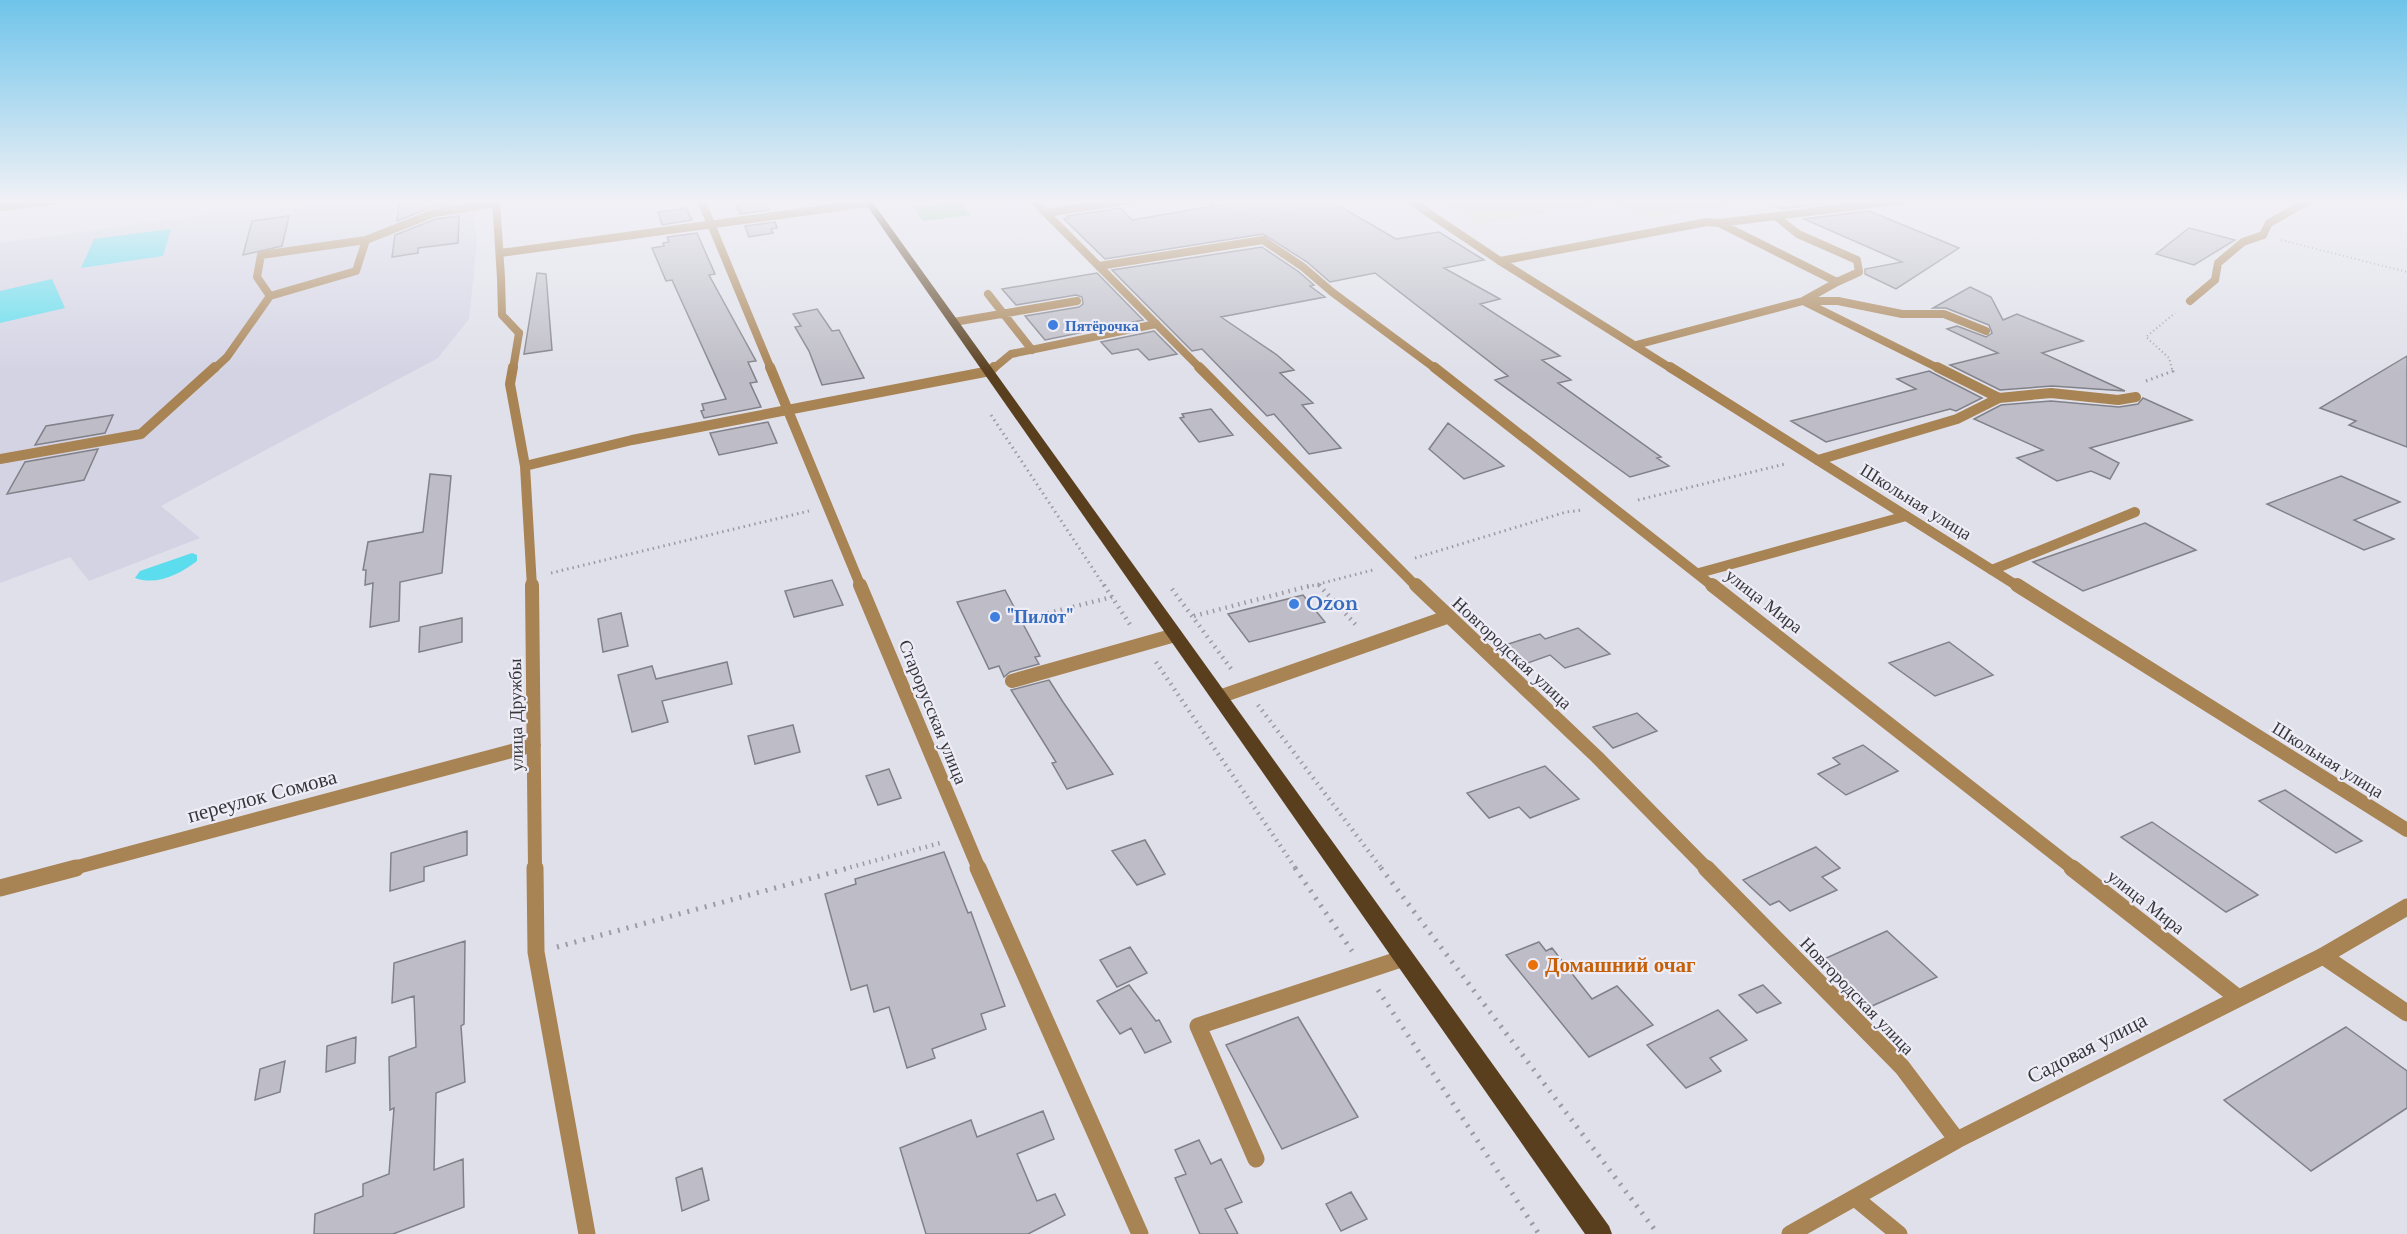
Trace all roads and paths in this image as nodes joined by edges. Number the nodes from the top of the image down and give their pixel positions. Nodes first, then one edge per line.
1 (260, 258) edge
2 (360, 258) edge
3 (500, 258) edge
4 (725, 258) edge
5 (908, 258) edge
6 (1091, 258) edge
7 (1152, 258) edge
8 (1289, 258) edge
9 (1495, 258) edge
10 (1520, 258) edge
11 (1788, 258) edge
12 (1852, 258) edge
13 (2224, 258) edge
14 (2351, 258) edge
15 (1500, 261) junction
16 (1099, 266) junction
17 (2407, 272) edge
18 (1837, 282) junction
19 (988, 294) dead end
20 (270, 296) junction
21 (1803, 300) junction
22 (1077, 301) dead end
23 (2190, 301) joint
24 (1004, 314) junction
25 (954, 322) junction
26 (1156, 324) junction
27 (1986, 330) dead end
28 (1636, 345) junction
29 (1032, 350) junction
30 (990, 371) junction
31 (965, 376) junction
32 (2136, 397) joint
33 (1999, 398) junction
34 (789, 408) junction
35 (0, 459) edge
36 (1818, 460) junction
37 (525, 466) junction
38 (829, 506) junction
39 (1613, 506) junction
40 (2135, 512) dead end
41 (1906, 516) junction
42 (1394, 564) junction
43 (1992, 570) junction
44 (1699, 573) junction
45 (532, 577) junction
46 (1167, 582) dead end
47 (1318, 584) junction
48 (1112, 597) junction
49 (1194, 616) junction
50 (1447, 617) junction
51 (1029, 618) dead end
52 (1175, 635) junction
53 (1372, 643) junction
54 (1143, 644) junction
55 (1012, 681) dead end
56 (1245, 687) junction
57 (1219, 697) junction
58 (534, 745) junction
59 (2407, 830) edge
60 (964, 836) junction
61 (0, 888) edge
62 (2407, 907) edge
63 (536, 952) junction
64 (2323, 956) junction
65 (1404, 958) junction
66 (1366, 971) junction
67 (2237, 997) junction
68 (2407, 1013) edge
69 (1957, 1140) junction
70 (1256, 1159) dead end
71 (1855, 1198) junction
72 (587, 1234) edge
73 (1140, 1234) edge
74 (1539, 1234) edge
75 (1600, 1234) edge
76 (1658, 1234) edge
77 (1790, 1234) edge
78 (1899, 1234) edge

1 - 20 street
2 - 20 street
3 - 37 street, улица Дружбы
4 - 34 street, Старорусская улица
5 - 25 main road
6 - 16 street, Новгородская улица
7 - 16 street, улица Мира
8 - 39 street, улица Мира
9 - 15 street, Школьная улица
10 - 15 street
11 - 18 street
12 - 18 street
13 - 23 street
14 - 17 path
15 - 28 street, Школьная улица
16 - 26 street, Новгородская улица
18 - 21 street
19 - 24 street
20 - 35 street
21 - 27 street
21 - 28 street
21 - 33 street
22 - 24 street
23 - 32 path
24 - 25 street
24 - 29 street
25 - 30 main road
26 - 29 street
26 - 42 street, Новгородская улица
28 - 36 street, Школьная улица
29 - 30 street
30 - 31 street
30 - 52 main road
31 - 34 street
31 - 48 path
32 - 33 street
33 - 36 street
34 - 37 street
34 - 38 street, Старорусская улица
36 - 39 path
36 - 41 street, Школьная улица
37 - 45 street, улица Дружбы
38 - 45 path
38 - 60 street, Старорусская улица
39 - 42 path
39 - 44 street, улица Мира
40 - 43 street
41 - 43 street, Школьная улица
41 - 44 street
42 - 47 path
42 - 50 street, Новгородская улица
43 - 59 street, Школьная улица
44 - 67 street, улица Мира
45 - 58 street, улица Дружбы
46 - 49 path
47 - 49 path
47 - 53 path
48 - 51 path
48 - 54 path
49 - 56 path
50 - 53 street
50 - 69 street, Новгородская улица
52 - 54 street
52 - 57 main road
53 - 56 street
54 - 55 street
54 - 66 path
56 - 57 street
56 - 76 path
57 - 65 main road
58 - 61 street, переулок Сомова
58 - 63 street, улица Дружбы
60 - 63 path
60 - 73 street, Старорусская улица
62 - 64 street, Садовая улица
63 - 72 street, улица Дружбы
64 - 67 street, Садовая улица
64 - 68 street
65 - 66 street
65 - 75 main road
66 - 70 street
66 - 74 path
67 - 69 street, Садовая улица
69 - 71 street, Садовая улица
71 - 77 street, Садовая улица
71 - 78 street

